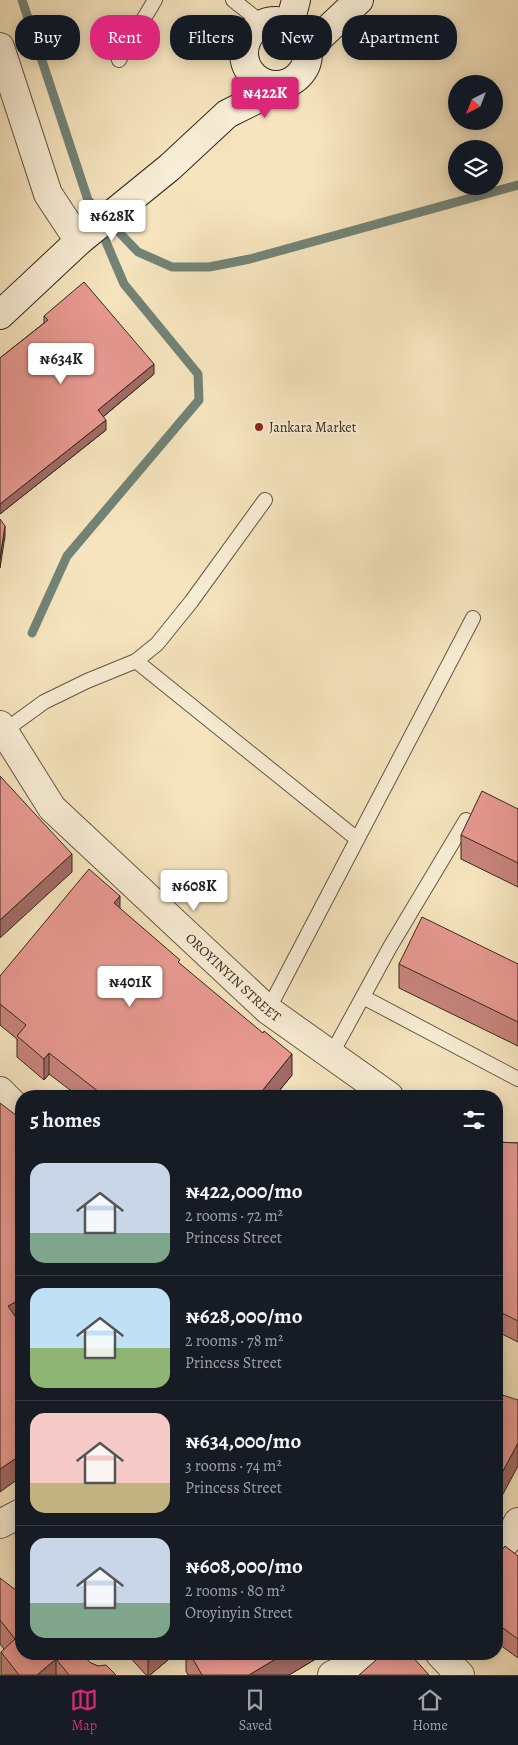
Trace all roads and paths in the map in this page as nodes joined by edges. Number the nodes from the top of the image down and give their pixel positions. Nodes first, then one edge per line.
1 (155, 0) edge
2 (233, 0) edge
3 (359, 0) edge
4 (146, 15) edge
5 (262, 23) joint
6 (332, 25) edge
7 (252, 30) edge
8 (0, 47) edge
9 (244, 60) edge
10 (244, 60) edge
11 (307, 60) edge
12 (282, 86) junction
13 (227, 114) junction
14 (79, 241) junction
15 (0, 315) edge
16 (265, 500) dead end
17 (473, 618) dead end
18 (136, 661) junction
19 (1, 730) edge
20 (466, 820) edge
21 (357, 839) junction
22 (363, 997) junction
23 (268, 1010) junction
24 (331, 1055) junction
25 (518, 1079) edge
26 (381, 1090) edge
27 (0, 1091) edge
28 (15, 1106) edge
29 (15, 1516) edge
30 (518, 1522) edge
31 (0, 1524) edge
32 (503, 1545) edge
33 (364, 1660) edge
34 (446, 1660) edge
35 (332, 1675) edge
36 (460, 1675) edge

1 - 4 lane
2 - 5 lane
3 - 6 street
5 - 7 street
8 - 14 street
9 - 12 street
10 - 13 street
11 - 12 street
12 - 13 street
13 - 14 street
14 - 15 street
16 - 18 lane
17 - 21 lane
18 - 19 lane
18 - 21 lane
19 - 23 street, OROYINYIN STREET
20 - 22 lane
21 - 23 lane
22 - 24 lane
22 - 25 lane
23 - 24 street, OROYINYIN STREET
24 - 26 street, OROYINYIN STREET
27 - 28 street
29 - 31 street
30 - 32 street
33 - 35 street
34 - 36 street

